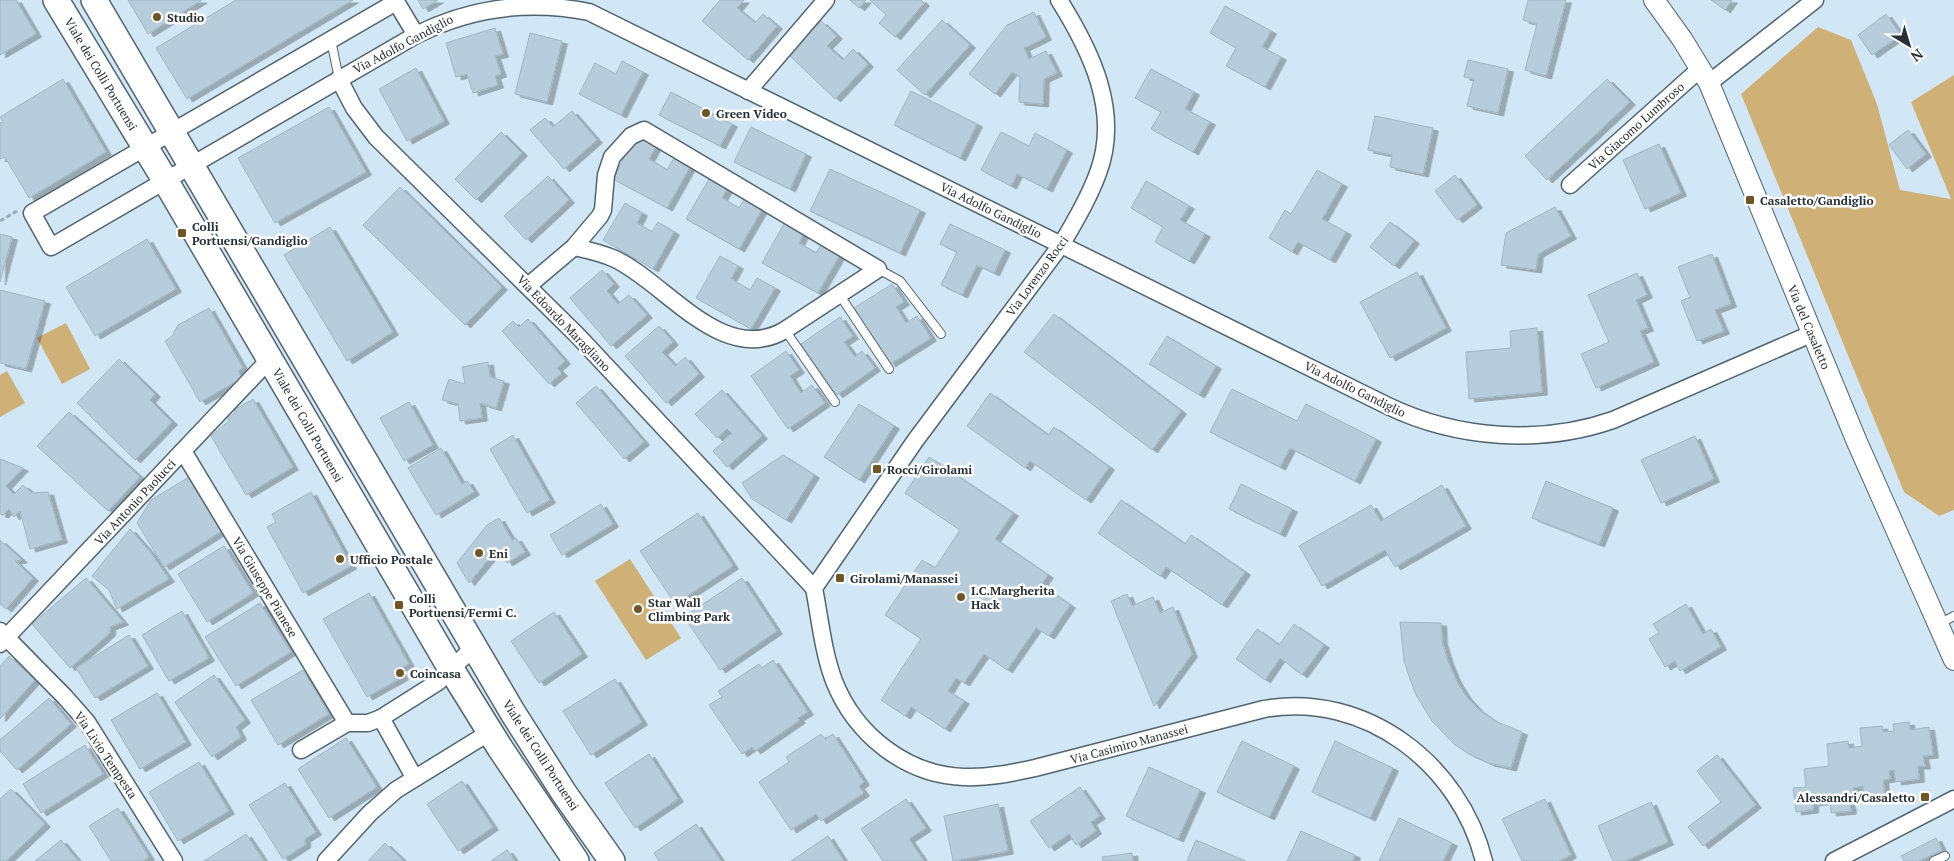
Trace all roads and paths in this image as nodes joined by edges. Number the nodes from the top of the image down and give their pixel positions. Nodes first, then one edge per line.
1 (56, 0) edge
2 (94, 0) edge
3 (826, 0) edge
4 (1059, 0) edge
5 (1654, 0) edge
6 (1815, 0) edge
7 (395, 1) edge
8 (416, 35) junction
9 (331, 40) junction
10 (1705, 75) junction
11 (339, 79) junction
12 (748, 91) junction
13 (172, 133) junction
14 (145, 148) junction
15 (191, 166) junction
16 (165, 180) junction
17 (1570, 185) dead end
18 (18, 210) dead end
19 (0, 221) edge
20 (1061, 245) junction
21 (574, 247) junction
22 (878, 269) junction
23 (528, 286) junction
24 (839, 294) junction
25 (785, 330) junction
26 (941, 334) dead end
27 (1811, 334) junction
28 (270, 360) junction
29 (889, 369) dead end
30 (836, 402) dead end
31 (183, 451) junction
32 (814, 588) junction
33 (1946, 621) edge
34 (2, 638) edge
35 (474, 647) junction
36 (1954, 659) edge
37 (452, 670) junction
38 (381, 718) junction
39 (347, 722) junction
40 (490, 732) junction
41 (302, 750) dead end
42 (414, 777) junction
43 (1954, 799) edge
44 (1945, 856) dead end
45 (1845, 859) edge
46 (174, 861) edge
47 (326, 861) edge
48 (576, 861) edge
49 (612, 861) edge
50 (1484, 861) edge
51 (1934, 861) edge

1 - 14 main road, Viale dei Colli Portuensi
2 - 13 main road, Viale dei Colli Portuensi
3 - 12 street
4 - 20 street, Via Lorenzo Rocci
5 - 10 street, Via del Casaletto
6 - 10 street, Via Giacomo Lumbroso
7 - 8 street
7 - 9 street
8 - 11 street, Via Adolfo Gandiglio
8 - 12 street, Via Adolfo Gandiglio
9 - 11 lane
9 - 13 street
10 - 17 street, Via Giacomo Lumbroso
10 - 27 street, Via del Casaletto
11 - 15 street, Via Adolfo Gandiglio
11 - 23 street, Via Edoardo Maragliano
12 - 20 street, Via Adolfo Gandiglio
13 - 14 street
13 - 15 main road, Viale dei Colli Portuensi
14 - 16 main road, Viale dei Colli Portuensi
14 - 16 street
15 - 16 street
15 - 35 main road, Viale dei Colli Portuensi
16 - 28 main road, Viale dei Colli Portuensi
18 - 19 path
20 - 27 street, Via Adolfo Gandiglio
20 - 32 street, Via Lorenzo Rocci
21 - 22 street
21 - 23 street
21 - 25 street
22 - 24 street
22 - 26 lane
23 - 32 street, Via Edoardo Maragliano
24 - 25 street
24 - 29 lane
25 - 30 lane
27 - 33 street, Via del Casaletto
28 - 31 street, Via Antonio Paolucci
28 - 37 main road, Viale dei Colli Portuensi
31 - 34 street, Via Antonio Paolucci
31 - 39 street, Via Giuseppe Pianese
32 - 50 street, Via Casimiro Manassei
33 - 36 street, Via del Casaletto
34 - 46 street, Via Livio Tempesta
35 - 37 street
35 - 49 main road, Viale dei Colli Portuensi
37 - 38 street
37 - 40 main road, Viale dei Colli Portuensi
38 - 39 street
38 - 42 street
39 - 41 street
40 - 42 street
40 - 48 main road, Viale dei Colli Portuensi
42 - 47 street
43 - 45 street
44 - 51 lane

